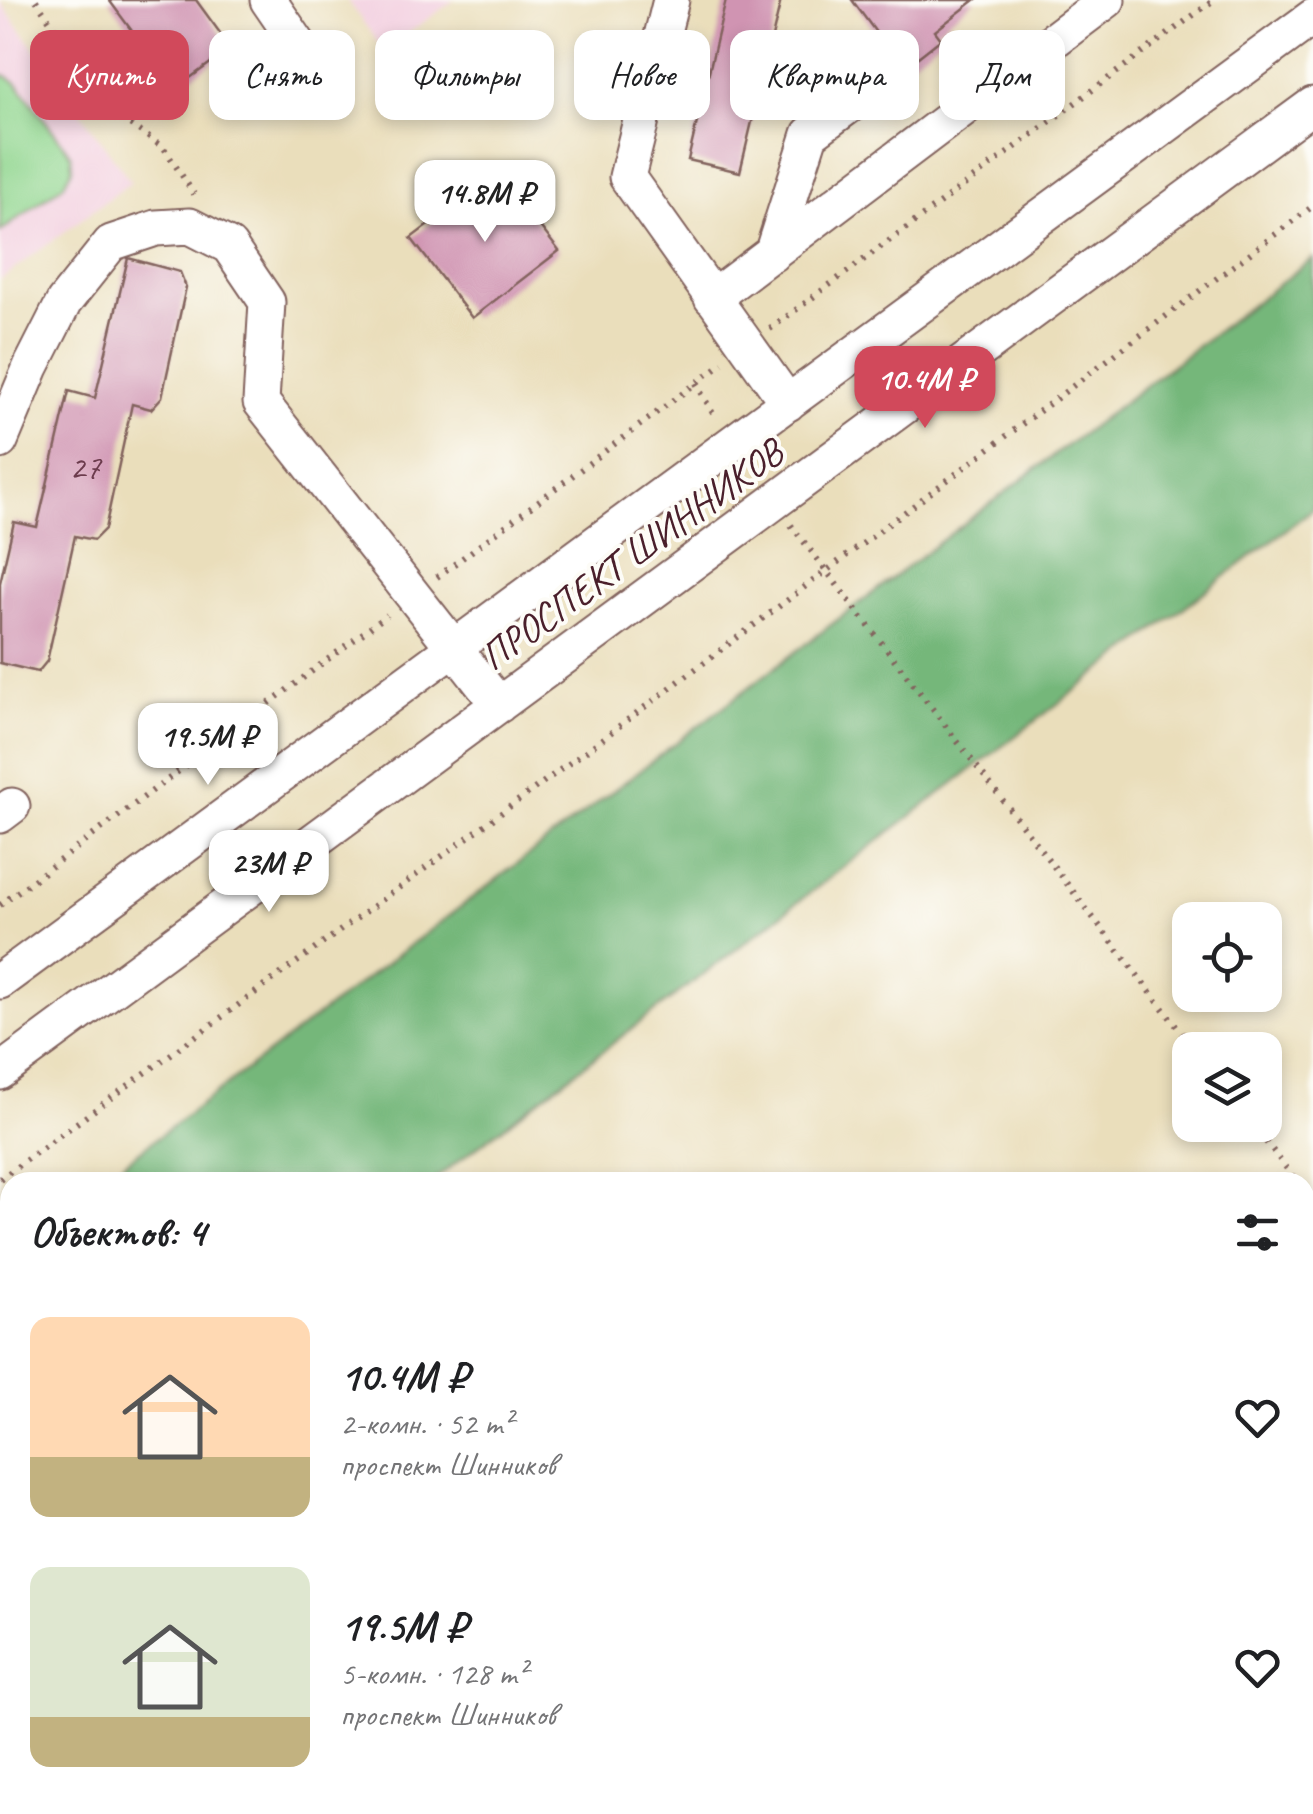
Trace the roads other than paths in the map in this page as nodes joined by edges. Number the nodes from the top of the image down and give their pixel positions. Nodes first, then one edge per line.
1 (268, 0) edge
2 (671, 0) edge
3 (1107, 0) edge
4 (1313, 17) edge
5 (289, 30) edge
6 (1313, 106) edge
7 (829, 120) edge
8 (772, 254) junction
9 (712, 298) junction
10 (788, 403) junction
11 (0, 442) edge
12 (454, 648) junction
13 (499, 705) junction
14 (2, 977) edge
15 (0, 1072) edge

1 - 5 street
2 - 9 street
3 - 8 street
4 - 10 street, ПРОСПЕКТ ШИННИКОВ
6 - 13 street, ПРОСПЕКТ ШИННИКОВ
7 - 8 street
8 - 9 street
9 - 10 street
10 - 12 street, ПРОСПЕКТ ШИННИКОВ
11 - 12 street
12 - 13 street
12 - 14 street, ПРОСПЕКТ ШИННИКОВ
13 - 15 street, ПРОСПЕКТ ШИННИКОВ

